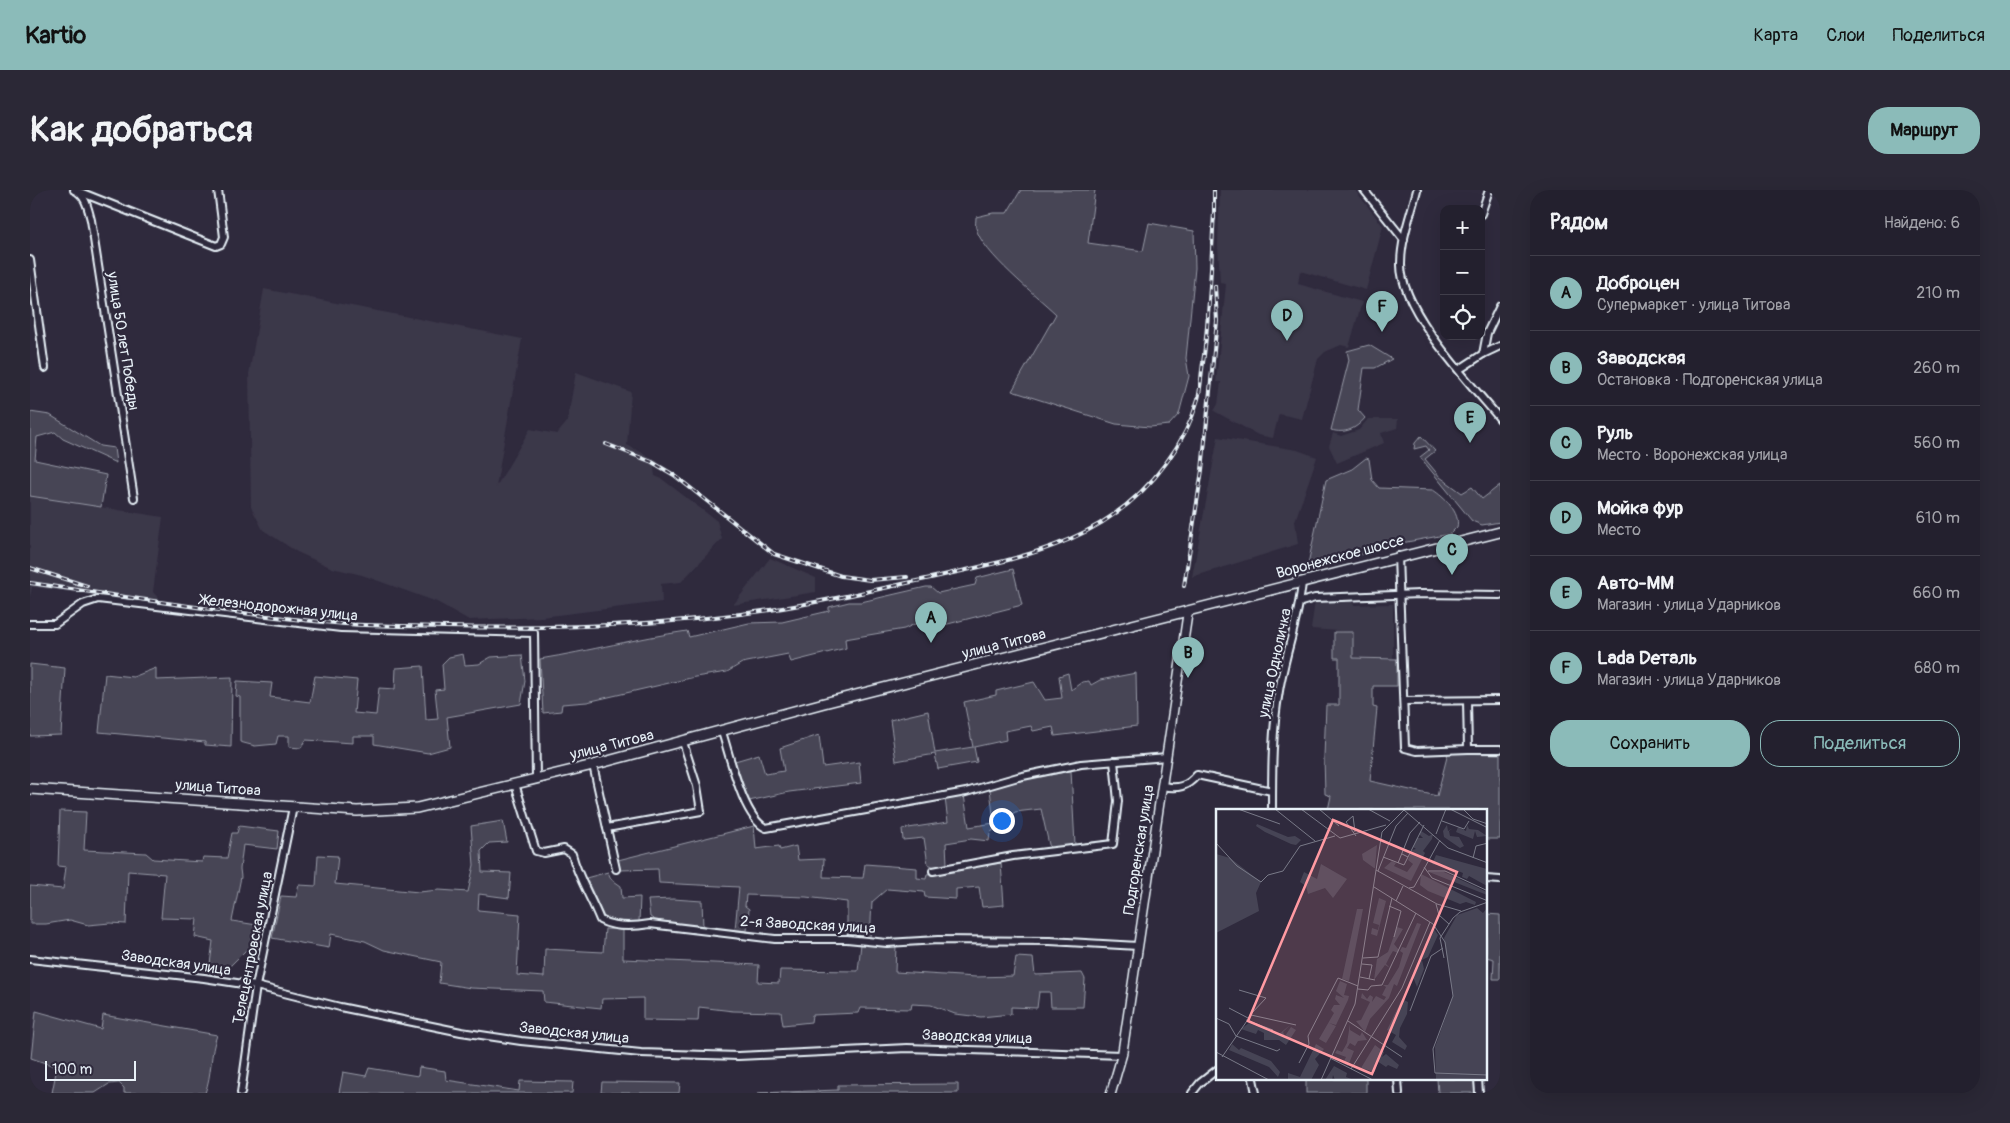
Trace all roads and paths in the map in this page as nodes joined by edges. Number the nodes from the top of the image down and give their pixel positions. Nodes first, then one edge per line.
1 (218, 190) edge
2 (1364, 190) edge
3 (1417, 190) edge
4 (1489, 190) edge
5 (76, 191) edge
6 (1484, 205) edge
7 (1404, 240) junction
8 (30, 260) edge
9 (1500, 306) edge
10 (1500, 346) edge
11 (1483, 354) junction
12 (45, 368) dead end
13 (1460, 369) junction
14 (1500, 419) edge
15 (134, 498) dead end
16 (1500, 532) edge
17 (1398, 556) junction
18 (1302, 582) junction
19 (1500, 595) edge
20 (1401, 596) junction
21 (1300, 602) junction
22 (1188, 610) junction
23 (30, 624) edge
24 (1500, 700) edge
25 (1404, 701) junction
26 (1467, 701) junction
27 (722, 732) junction
28 (682, 742) junction
29 (1468, 749) junction
30 (1500, 749) edge
31 (1167, 756) junction
32 (1114, 761) junction
33 (593, 765) junction
34 (536, 778) junction
35 (515, 784) junction
36 (1162, 786) junction
37 (30, 789) edge
38 (1272, 791) junction
39 (292, 807) junction
40 (1272, 809) edge
41 (607, 828) junction
42 (616, 869) dead end
43 (933, 871) dead end
44 (1138, 946) junction
45 (30, 959) edge
46 (256, 986) junction
47 (1122, 1055) junction
48 (1216, 1070) edge
49 (1253, 1080) edge
50 (1398, 1080) edge
51 (1478, 1080) edge
52 (241, 1093) edge
53 (1111, 1093) edge
54 (1192, 1093) edge
55 (1256, 1093) edge
56 (1399, 1093) edge
57 (1479, 1093) edge

1 - 5 street, улица 50 лет Победы
2 - 7 street
3 - 7 street
4 - 6 street
5 - 15 street, улица 50 лет Победы
7 - 13 street
8 - 12 street
9 - 11 street
10 - 11 street
11 - 13 street
13 - 14 street
16 - 17 main road, Воронежское шоссе
17 - 18 main road, Воронежское шоссе
17 - 20 street
18 - 21 street, улица Одноличка
18 - 22 main road, Воронежское шоссе
19 - 20 street
20 - 21 street
20 - 25 street
21 - 38 street, улица Одноличка
22 - 27 main road, улица Титова
22 - 31 street, Подгоренская улица
23 - 34 street, Железнодорожная улица
24 - 26 street
25 - 26 street
25 - 29 street
26 - 29 street
27 - 28 main road, улица Титова
27 - 32 street
28 - 33 main road, улица Титова
28 - 41 street
29 - 30 street
31 - 32 street
31 - 36 street, Подгоренская улица
32 - 43 street
33 - 34 main road, улица Титова
33 - 41 street
34 - 35 main road, улица Титова
35 - 39 main road, улица Титова
35 - 44 street, 2-я Заводская улица
36 - 38 street
36 - 44 street, Подгоренская улица
37 - 39 main road, улица Титова
38 - 40 street, улица Одноличка
39 - 46 street, Телецентровская улица
41 - 42 street
44 - 47 street, Подгоренская улица
45 - 46 street, Заводская улица
46 - 47 street, Заводская улица
46 - 52 street, Телецентровская улица
47 - 53 street, Подгоренская улица
48 - 54 street
49 - 55 street
50 - 56 street
51 - 57 street

